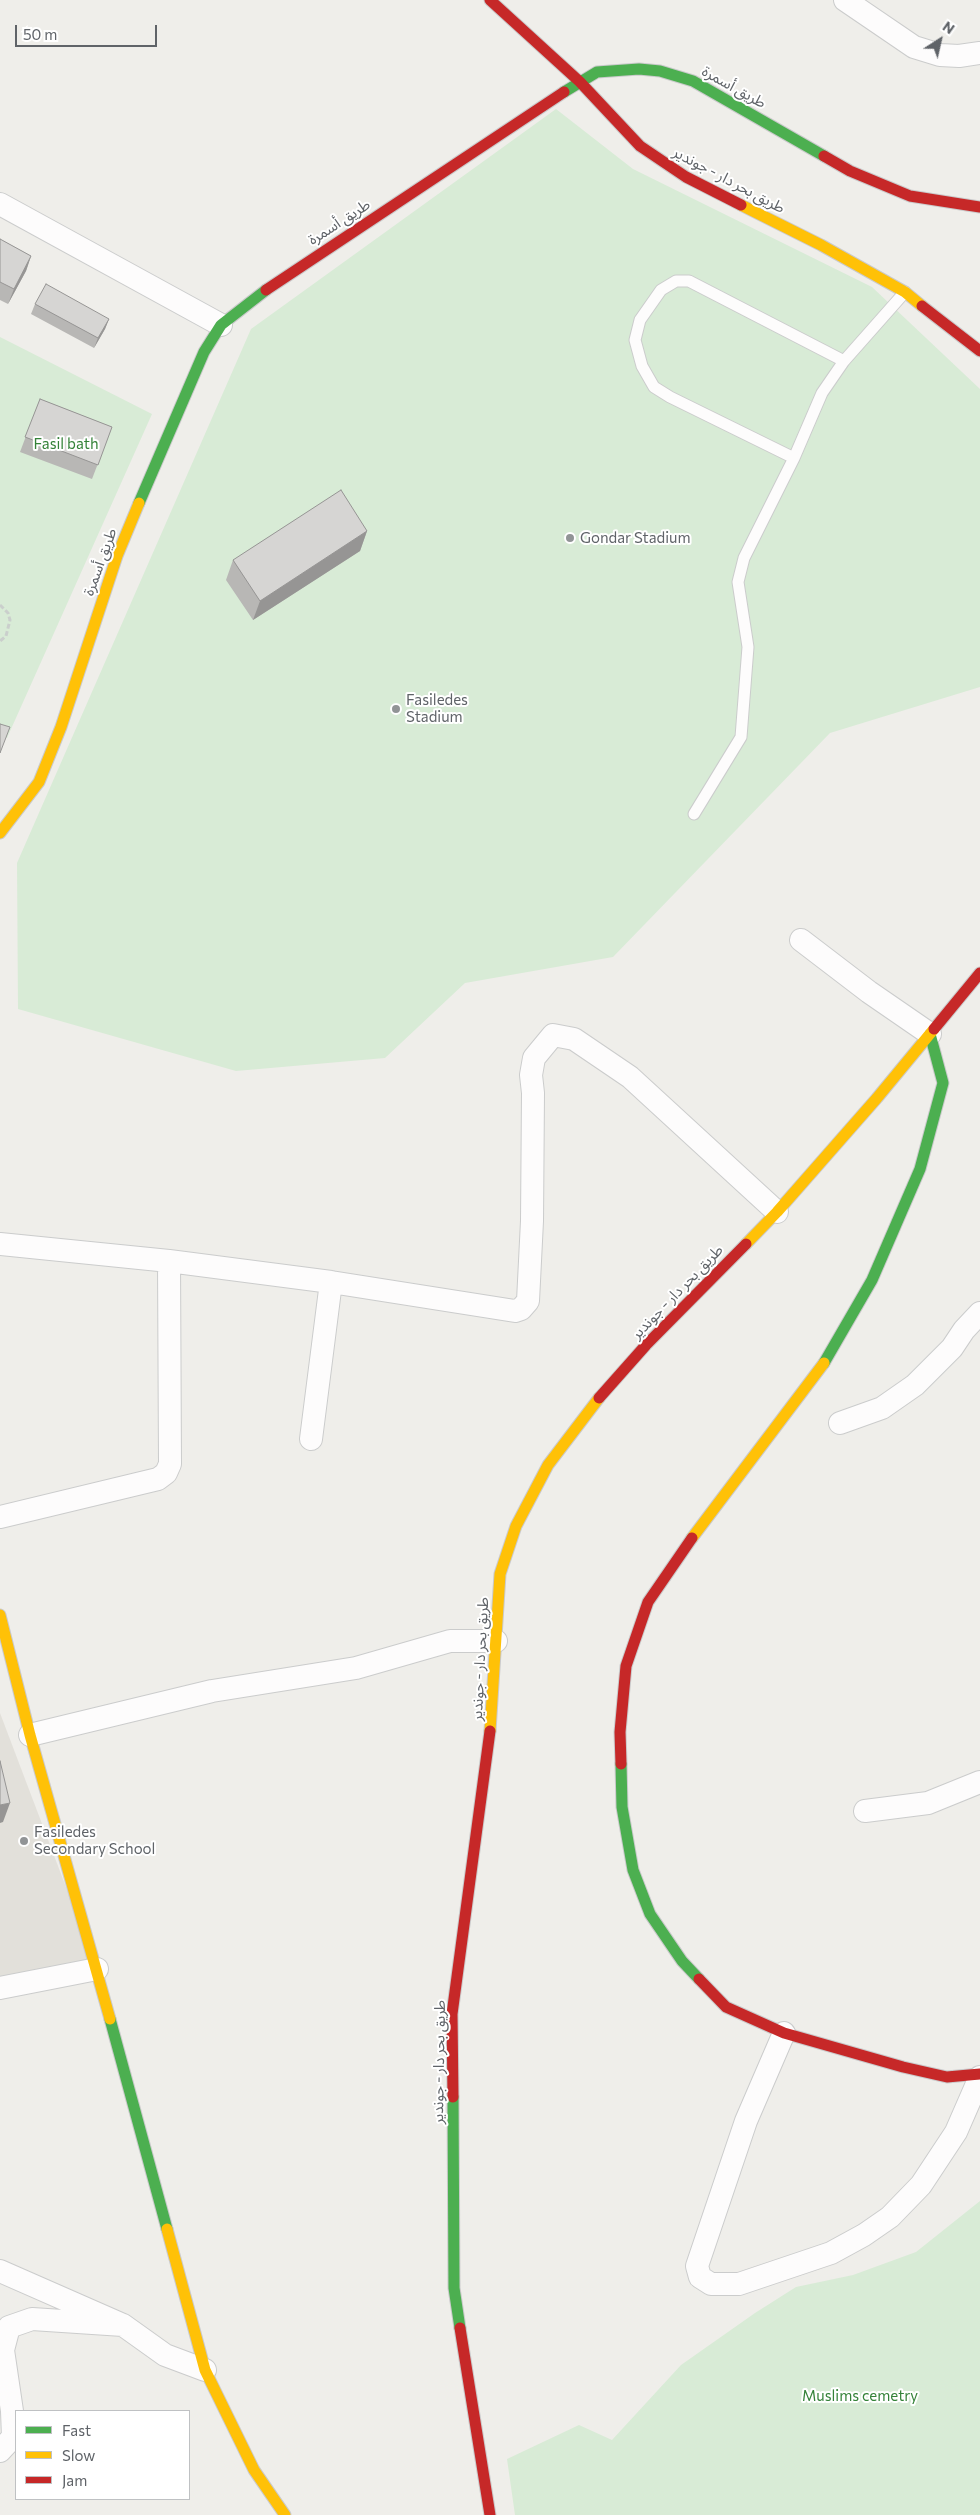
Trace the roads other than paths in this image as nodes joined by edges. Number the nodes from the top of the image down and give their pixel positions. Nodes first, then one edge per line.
1 (845, 0) edge
2 (497, 2) edge
3 (980, 53) edge
4 (580, 82) junction
5 (0, 204) edge
6 (980, 207) edge
7 (905, 292) junction
8 (221, 325) junction
9 (980, 351) edge
10 (844, 361) junction
11 (794, 458) junction
12 (694, 814) dead end
13 (0, 833) edge
14 (801, 940) dead end
15 (980, 973) edge
16 (930, 1034) junction
17 (777, 1212) junction
18 (0, 1244) edge
19 (169, 1261) junction
20 (332, 1282) junction
21 (980, 1313) edge
22 (840, 1422) dead end
23 (310, 1439) dead end
24 (0, 1517) edge
25 (0, 1615) edge
26 (496, 1641) junction
27 (30, 1735) junction
28 (980, 1782) edge
29 (865, 1811) dead end
30 (97, 1969) junction
31 (0, 1988) edge
32 (784, 2033) junction
33 (980, 2074) edge
34 (980, 2078) edge
35 (0, 2271) edge
36 (122, 2325) junction
37 (4, 2326) edge
38 (206, 2370) junction
39 (0, 2452) edge
40 (285, 2515) edge
41 (490, 2515) edge

1 - 3 street
2 - 4 main road, طريق بحر دار - جوندير
4 - 6 main road, طريق أسمرة
4 - 7 main road, طريق بحر دار - جوندير
4 - 8 main road, طريق أسمرة
5 - 8 street
7 - 9 main road, طريق بحر دار - جوندير
7 - 10 lane
8 - 13 main road, طريق أسمرة
10 - 11 lane
10 - 11 lane
11 - 12 lane
14 - 16 street
15 - 16 main road, طريق بحر دار - جوندير
16 - 17 main road, طريق بحر دار - جوندير
16 - 32 main road
17 - 20 street
17 - 26 main road, طريق بحر دار - جوندير
18 - 19 street
19 - 20 street
19 - 24 street
20 - 23 street
21 - 22 street
25 - 27 main road
26 - 27 street
26 - 41 main road, طريق بحر دار - جوندير
27 - 30 main road
28 - 29 street
30 - 31 street
30 - 38 main road
32 - 33 main road
32 - 34 street
35 - 36 street
36 - 37 street
36 - 38 street
37 - 39 street
38 - 40 main road

